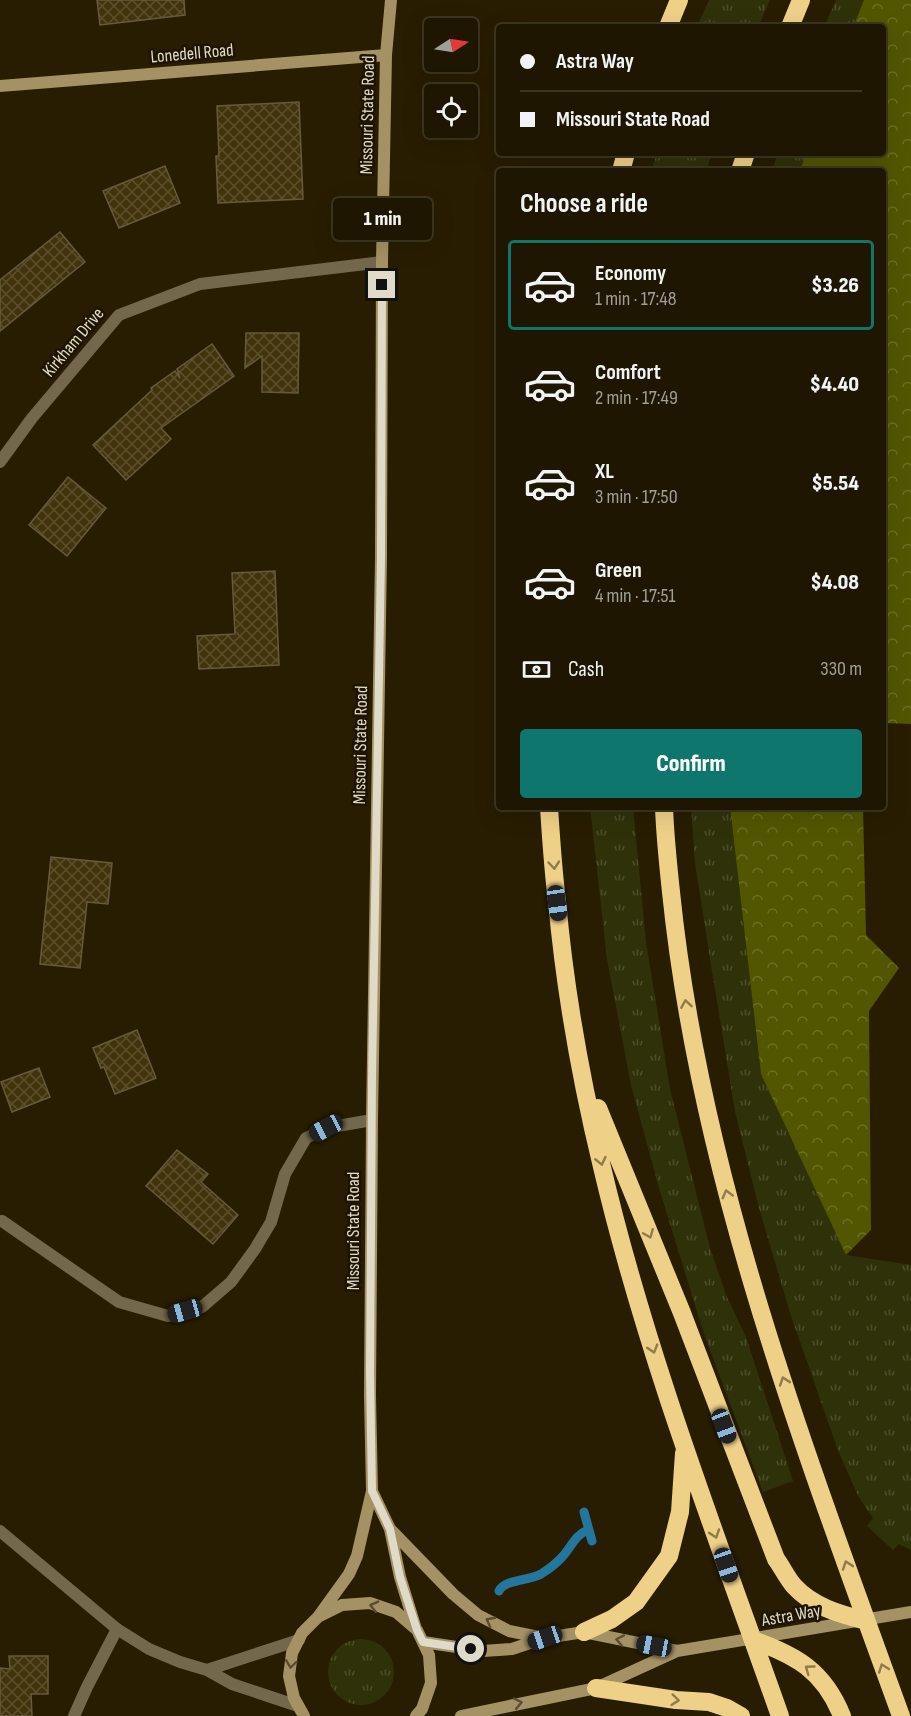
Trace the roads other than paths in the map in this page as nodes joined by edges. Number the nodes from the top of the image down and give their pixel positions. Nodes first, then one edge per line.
1 (392, 0) edge
2 (679, 0) edge
3 (801, 0) edge
4 (669, 24) edge
5 (791, 24) edge
6 (386, 55) junction
7 (0, 86) edge
8 (382, 262) junction
9 (0, 462) edge
10 (549, 810) edge
11 (664, 810) edge
12 (580, 1063) junction
13 (372, 1120) junction
14 (2, 1221) dead end
15 (685, 1446) junction
16 (372, 1491) junction
17 (390, 1529) junction
18 (0, 1532) edge
19 (911, 1612) edge
20 (318, 1617) junction
21 (866, 1621) junction
22 (117, 1629) junction
23 (417, 1630) junction
24 (584, 1632) junction
25 (545, 1638) junction
26 (299, 1640) junction
27 (753, 1640) junction
28 (423, 1642) junction
29 (677, 1651) junction
30 (207, 1670) junction
31 (596, 1688) junction
32 (301, 1711) edge
33 (74, 1716) edge
34 (416, 1716) edge
35 (460, 1716) edge
36 (741, 1716) edge
37 (780, 1716) edge
38 (842, 1716) edge
39 (901, 1716) edge

1 - 6 street, Missouri State Road
2 - 4 highway
3 - 5 highway
6 - 7 street, Lonedell Road
6 - 8 street, Missouri State Road
8 - 9 street, Kirkham Drive
8 - 13 street, Missouri State Road
10 -> 12 highway
21 -> 11 highway
12 -> 15 highway
12 -> 21 highway
13 - 14 street
13 - 16 street, Missouri State Road
15 - 24 highway
15 -> 27 highway
16 - 17 street, Missouri State Road
16 - 20 street, Missouri State Road
17 - 23 street, Missouri State Road
25 -> 17 street
18 - 22 street
19 - 21 street, Astra Way
23 -> 20 street
20 - 26 street, Missouri State Road
21 - 27 street, Astra Way
39 -> 21 highway
22 - 30 street
22 - 33 street
23 - 28 street, Missouri State Road
24 - 25 street, Astra Way
29 -> 24 street, Astra Way
25 - 28 street, Astra Way
26 - 30 street
26 -> 32 street
27 - 29 street, Astra Way
27 - 37 highway
38 -> 27 highway
28 - 34 street, Missouri State Road
29 - 31 street, Astra Way
30 - 32 street
35 -> 31 street, Astra Way
31 -> 36 highway

